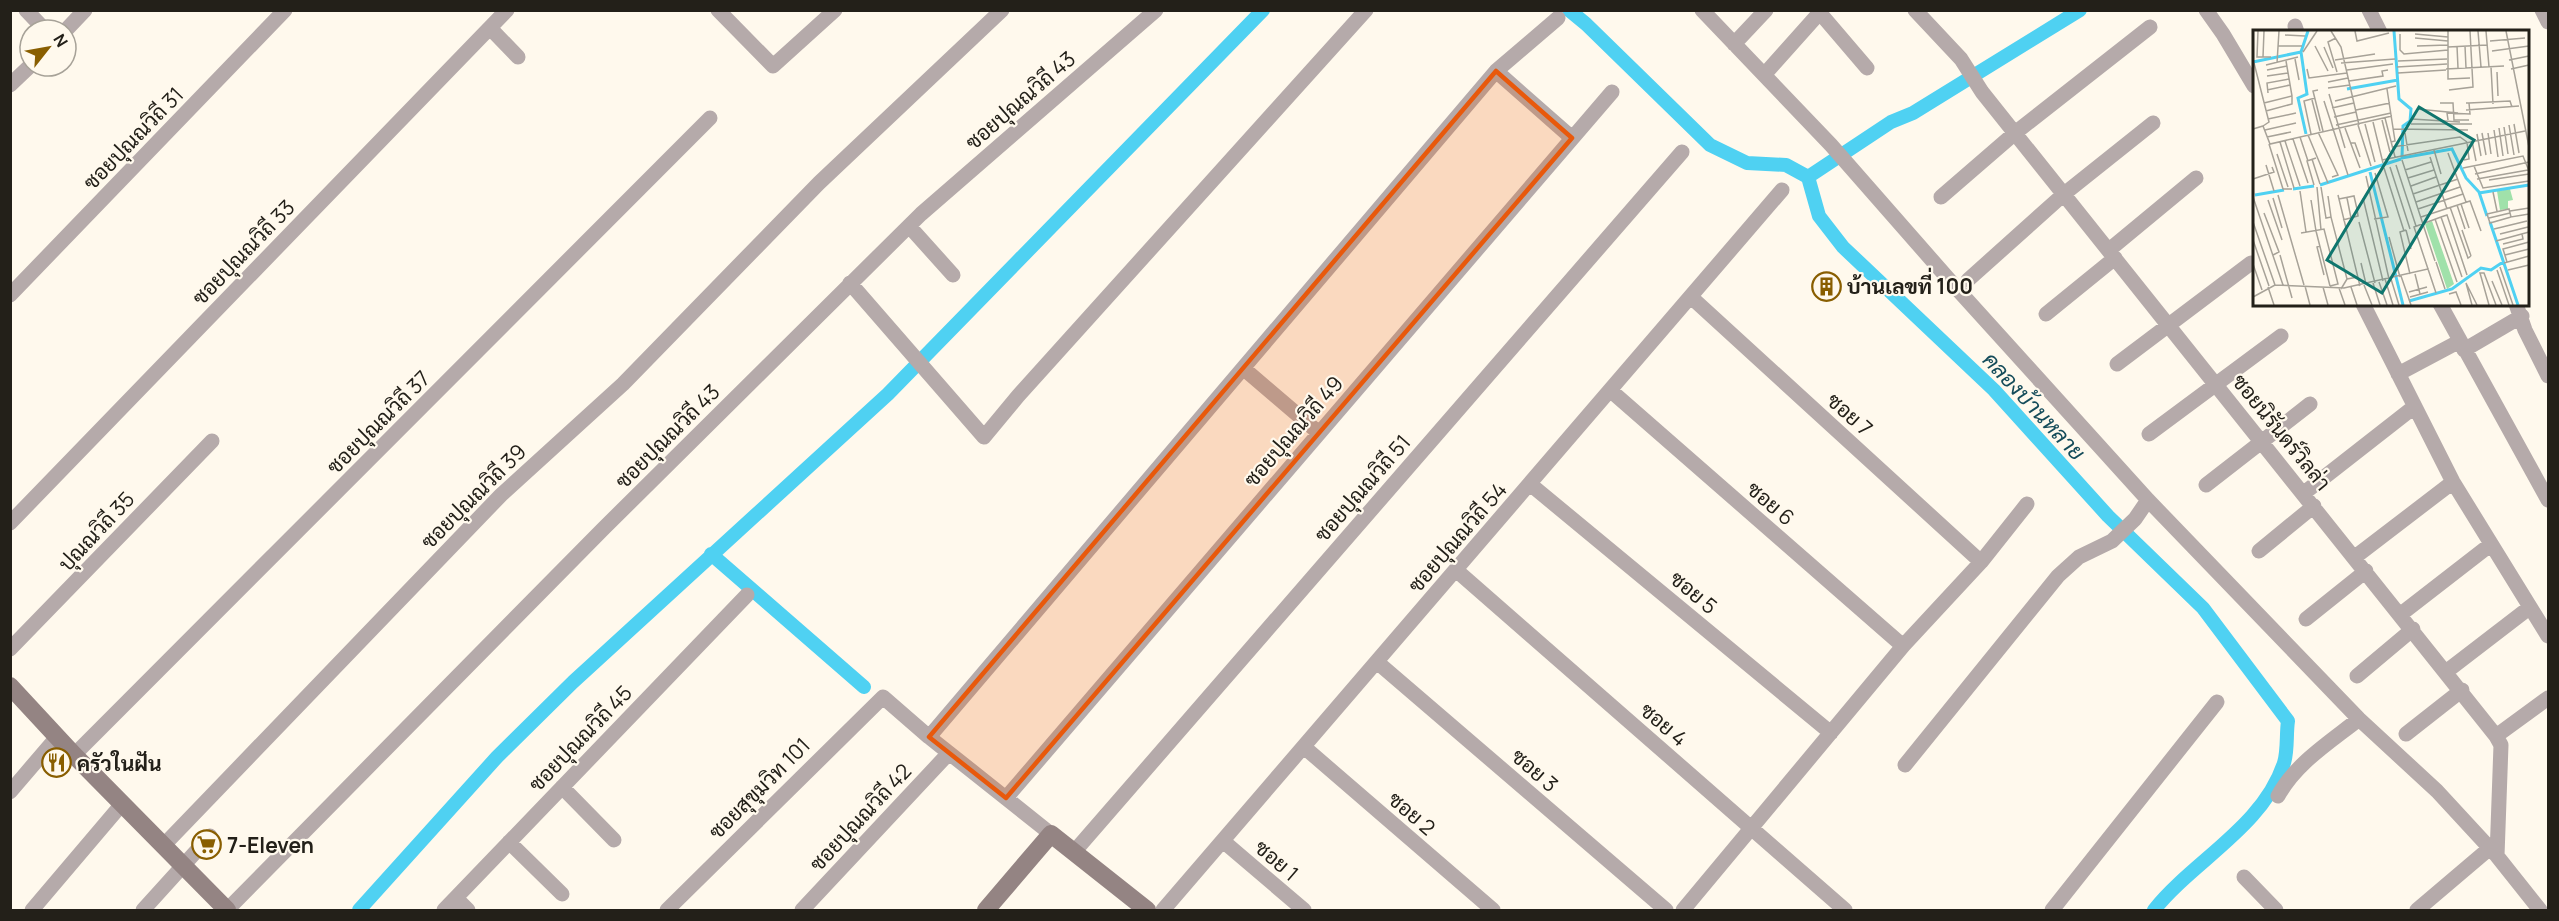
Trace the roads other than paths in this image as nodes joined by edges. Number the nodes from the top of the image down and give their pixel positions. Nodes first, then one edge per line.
1 (285, 10) edge
2 (507, 10) edge
3 (718, 10) edge
4 (835, 10) edge
5 (1002, 10) edge
6 (1155, 10) edge
7 (1366, 10) edge
8 (1702, 10) edge
9 (1766, 10) edge
10 (1915, 10) edge
11 (2206, 10) edge
12 (2369, 10) edge
13 (2542, 10) edge
14 (1821, 12) edge
15 (1558, 18) dead end
16 (2548, 22) edge
17 (2150, 27) dead end
18 (490, 28) junction
19 (2379, 30) edge
20 (1734, 44) junction
21 (518, 57) dead end
22 (1867, 68) dead end
23 (1496, 71) junction
24 (1764, 75) junction
25 (2253, 84) edge
26 (1612, 92) dead end
27 (710, 118) dead end
28 (2153, 123) dead end
29 (2015, 133) junction
30 (1572, 138) junction
31 (1682, 152) dead end
32 (2196, 178) dead end
33 (1782, 190) dead end
34 (2064, 194) junction
35 (1941, 197) dead end
36 (909, 226) junction
37 (2112, 254) junction
38 (2251, 263) dead end
39 (953, 275) dead end
40 (1968, 280) dead end
41 (850, 283) junction
42 (10, 295) edge
43 (1690, 297) junction
44 (2364, 306) edge
45 (2441, 306) edge
46 (2519, 310) edge
47 (2046, 314) dead end
48 (2168, 324) junction
49 (2281, 336) dead end
50 (2462, 346) junction
51 (2117, 364) dead end
52 (1244, 368) junction
53 (2398, 374) junction
54 (2548, 376) edge
55 (2216, 383) junction
56 (1610, 390) junction
57 (2310, 404) dead end
58 (2414, 407) junction
59 (1319, 433) junction
60 (2148, 434) dead end
61 (212, 441) dead end
62 (2262, 441) junction
63 (2453, 482) junction
64 (1530, 484) junction
65 (2206, 485) dead end
66 (2304, 493) junction
67 (2148, 500) junction
68 (2548, 500) edge
69 (2027, 504) dead end
70 (2314, 506) junction
71 (13, 514) edge
72 (2490, 545) junction
73 (2259, 551) dead end
74 (2355, 557) junction
75 (1981, 562) junction
76 (1456, 570) junction
77 (2366, 571) junction
78 (747, 595) dead end
79 (2529, 608) junction
80 (2401, 614) junction
81 (2306, 619) dead end
82 (2413, 629) junction
83 (2548, 636) edge
84 (1903, 646) junction
85 (10, 649) edge
86 (1377, 662) junction
87 (2447, 671) junction
88 (2356, 676) dead end
89 (10, 686) edge
90 (2462, 690) junction
91 (2548, 698) edge
92 (2217, 702) dead end
93 (2359, 719) junction
94 (1831, 733) junction
95 (2406, 734) dead end
96 (2496, 736) junction
97 (57, 737) junction
98 (928, 737) junction
99 (1304, 747) junction
100 (949, 753) junction
101 (74, 755) junction
102 (1905, 765) dead end
103 (562, 787) junction
104 (10, 792) edge
105 (2278, 796) dead end
106 (1006, 798) junction
107 (122, 804) junction
108 (1753, 829) junction
109 (1052, 834) junction
110 (210, 836) dead end
111 (614, 840) dead end
112 (1223, 841) junction
113 (509, 842) junction
114 (162, 846) junction
115 (1074, 852) junction
116 (2493, 852) junction
117 (182, 866) junction
118 (2244, 877) dead end
119 (562, 894) dead end
120 (456, 898) junction
121 (32, 910) edge
122 (143, 910) edge
123 (227, 910) edge
124 (444, 910) edge
125 (468, 910) edge
126 (667, 910) edge
127 (802, 910) edge
128 (986, 910) edge
129 (1147, 910) edge
130 (1163, 910) edge
131 (1304, 910) edge
132 (1493, 910) edge
133 (1666, 910) edge
134 (1683, 910) edge
135 (1845, 910) edge
136 (2052, 910) edge
137 (2276, 910) edge
138 (2416, 910) edge
139 (2539, 910) edge

1 - 42 street, ซอยปุณณวิถี 31
2 - 18 street, ซอยปุณณวิถี 33
3 - 4 street
5 - 114 street, ซอยปุณณวิถี 39
6 - 36 street, ซอยปุณณวิถี 43
7 - 41 street
8 - 20 street
9 - 20 street
10 - 29 street, ซอยนิรันดร์วิลล่า
11 - 25 street
12 - 19 street
13 - 16 street
14 - 22 street
14 - 24 street
15 - 23 street
17 - 29 street
18 - 21 street
18 - 71 street, ซอยปุณณวิถี 33
20 - 24 street
23 - 30 street
23 - 52 street
24 - 67 street
26 - 30 street, ซอยปุณณวิถี 49
27 - 101 street, ซอยปุณณวิถี 37
28 - 34 street
29 - 34 street, ซอยนิรันดร์วิลล่า
29 - 35 street
30 - 59 street, ซอยปุณณวิถี 49
31 - 115 street, ซอยปุณณวิถี 51
32 - 37 street
33 - 43 street, ซอยปุณณวิถี 54
34 - 37 street, ซอยนิรันดร์วิลล่า
34 - 40 street
36 - 39 street
36 - 41 street, ซอยปุณณวิถี 43
37 - 47 street
37 - 48 street, ซอยนิรันดร์วิลล่า
38 - 48 street
41 - 123 street, ซอยปุณณวิถี 43
43 - 56 street, ซอยปุณณวิถี 54
43 - 75 street, ซอย 7
44 - 53 street
45 - 50 street
46 - 50 street
46 - 54 street
48 - 51 street
48 - 55 street, ซอยนิรันดร์วิลล่า
49 - 55 street
50 - 53 street
50 - 68 street
52 - 59 street
52 - 98 street
53 - 58 street
55 - 60 street
55 - 62 street, ซอยนิรันดร์วิลล่า
56 - 64 street, ซอยปุณณวิถี 54
56 - 84 street, ซอย 6
57 - 62 street
58 - 63 street
58 - 66 street
59 - 106 street, ซอยปุณณวิถี 49
61 - 85 street, ปุณณวิถี 35
62 - 65 street
62 - 66 street, ซอยนิรันดร์วิลล่า
63 - 72 street
63 - 74 street
64 - 76 street, ซอยปุณณวิถี 54
64 - 94 street, ซอย 5
66 - 70 street, ซอยนิรันดร์วิลล่า
67 - 93 street
67 - 102 street
69 - 75 street
70 - 73 street
70 - 74 street, ซอยนิรันดร์วิลล่า
72 - 79 street
72 - 80 street
74 - 77 street, ซอยนิรันดร์วิลล่า
75 - 84 street
76 - 86 street, ซอยปุณณวิถี 54
76 - 108 street, ซอย 4
77 - 80 street, ซอยนิรันดร์วิลล่า
77 - 81 street
78 - 103 street, ซอยปุณณวิถี 45
79 - 83 street
79 - 87 street
80 - 82 street, ซอยนิรันดร์วิลล่า
82 - 87 street, ซอยนิรันดร์วิลล่า
82 - 88 street
84 - 94 street
86 - 99 street, ซอยปุณณวิถี 54
86 - 133 street, ซอย 3
87 - 90 street, ซอยนิรันดร์วิลล่า
89 - 97 street
90 - 95 street
90 - 96 street, ซอยนิรันดร์วิลล่า
91 - 96 street
92 - 136 street
93 - 105 street
93 - 116 street
94 - 108 street
96 - 116 street, ซอยนิรันดร์วิลล่า
97 - 101 street
97 - 104 street
98 - 100 street
98 - 126 street, ซอยสุขุมวิท 101
99 - 112 street, ซอยปุณณวิถี 54
99 - 132 street, ซอย 2
100 - 106 street
100 - 127 street, ซอยปุณณวิถี 42
101 - 107 street
103 - 111 street
103 - 113 street, ซอยปุณณวิถี 45
106 - 109 street
107 - 114 street
107 - 121 street
108 - 134 street
108 - 135 street, ซอย 4
109 - 115 street
109 - 128 street
110 - 117 street
112 - 130 street, ซอยปุณณวิถี 54
112 - 131 street, ซอย 1
113 - 119 street
113 - 120 street, ซอยปุณณวิถี 45
114 - 117 street
115 - 129 street
116 - 138 street
116 - 139 street
117 - 122 street
117 - 123 street
118 - 137 street
120 - 124 street, ซอยปุณณวิถี 45
120 - 125 street

